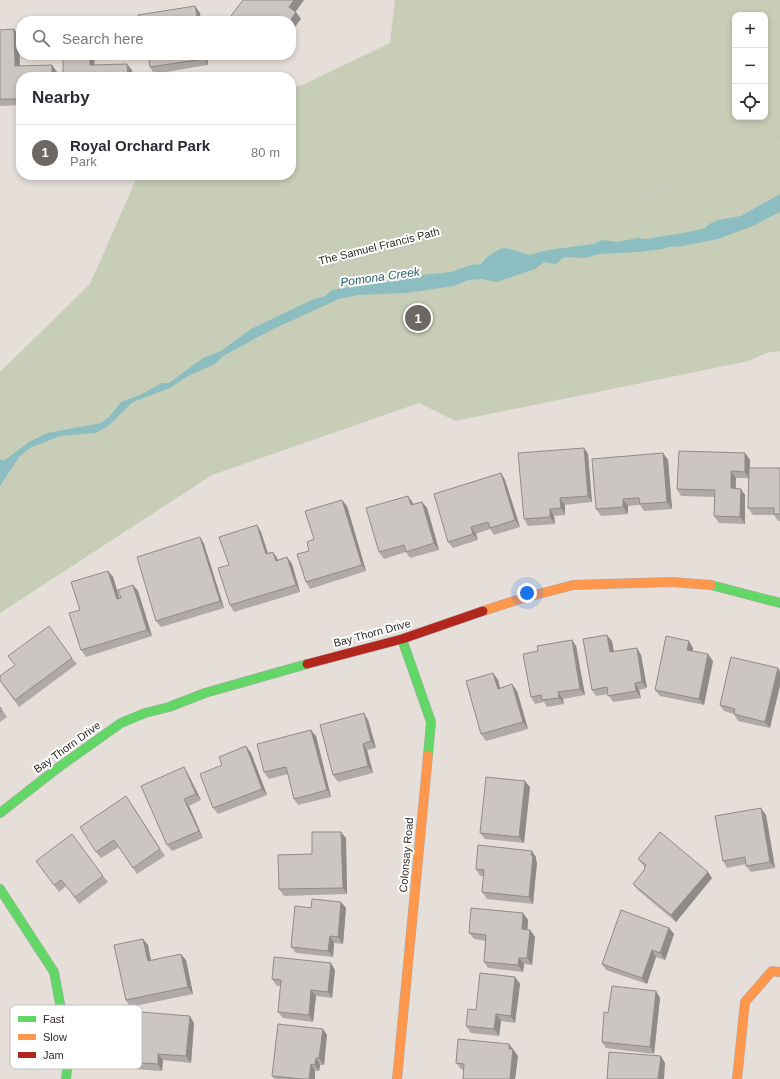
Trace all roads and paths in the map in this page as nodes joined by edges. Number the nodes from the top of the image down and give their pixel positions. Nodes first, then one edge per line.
1 (780, 136) edge
2 (0, 423) edge
3 (780, 603) edge
4 (402, 639) junction
5 (0, 813) edge
6 (0, 889) edge
7 (780, 972) edge
8 (60, 1005) edge
9 (67, 1069) edge
10 (66, 1079) edge
11 (397, 1079) edge
12 (737, 1079) edge

1 - 2 path, The Samuel Francis Path
3 - 4 street, Bay Thorn Drive
4 - 5 street, Bay Thorn Drive
4 - 11 street, Colonsay Road
6 - 8 street
7 - 12 street
9 - 10 street

